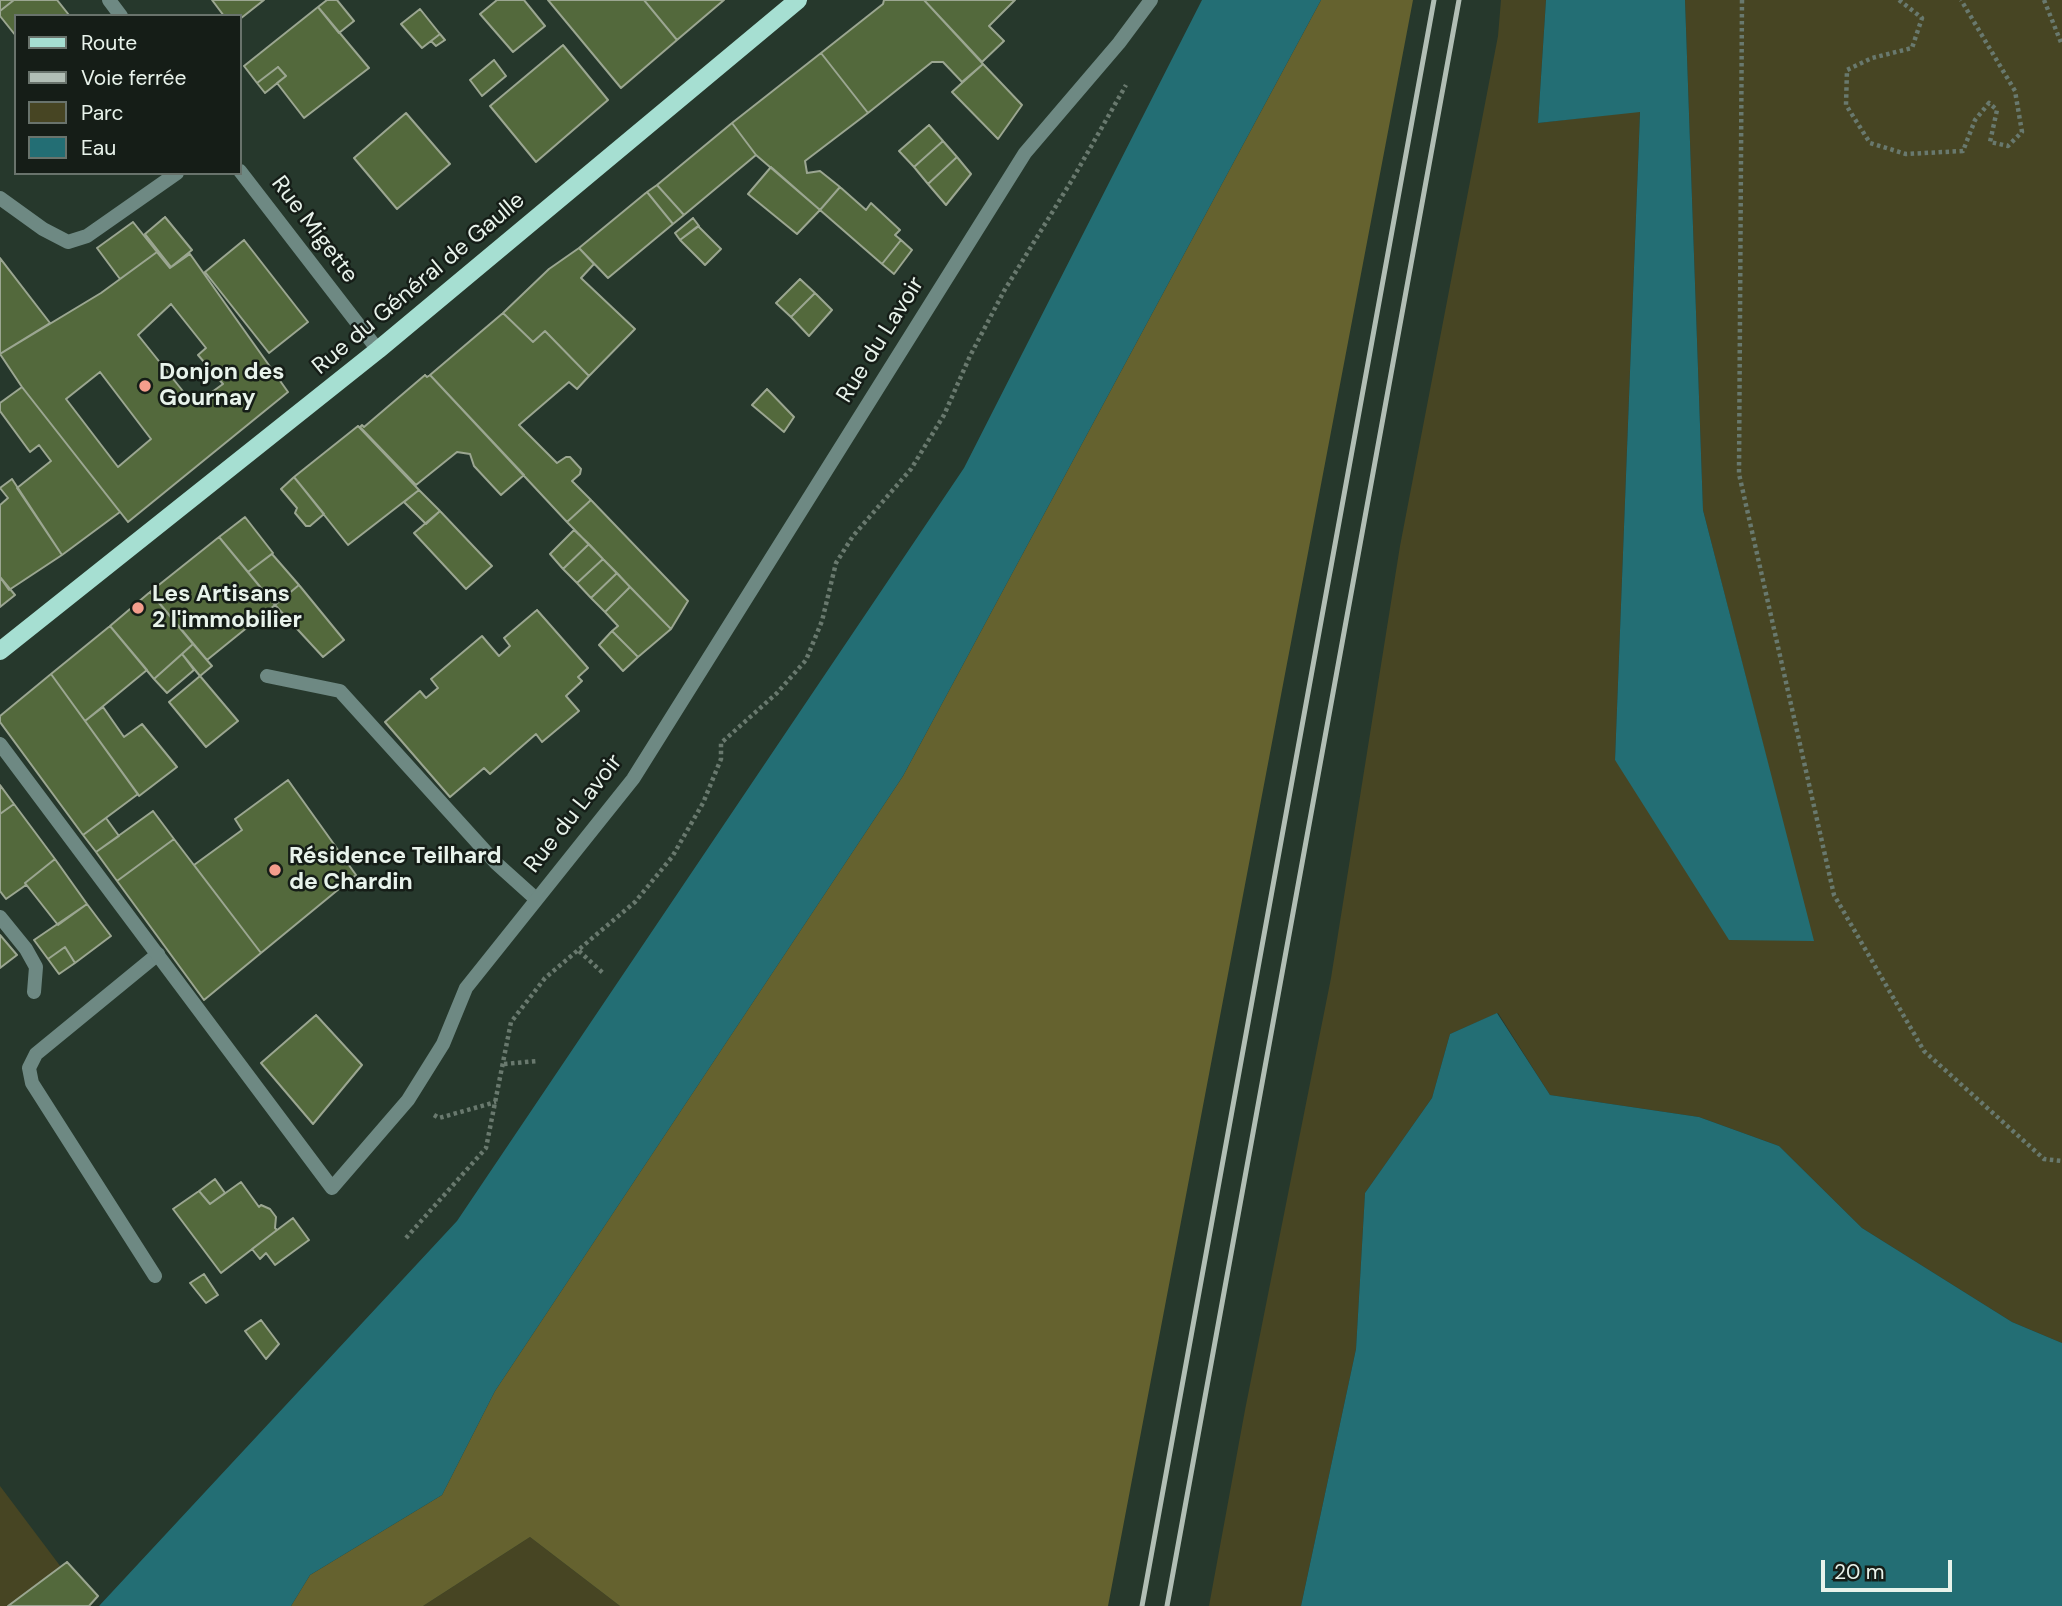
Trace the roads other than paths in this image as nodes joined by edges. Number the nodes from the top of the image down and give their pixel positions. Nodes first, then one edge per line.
1 (108, 0) edge
2 (798, 0) edge
3 (1151, 0) edge
4 (119, 14) edge
5 (242, 174) edge
6 (174, 175) edge
7 (0, 198) edge
8 (378, 350) junction
9 (0, 651) edge
10 (267, 676) dead end
11 (0, 744) edge
12 (536, 899) junction
13 (0, 917) edge
14 (158, 954) junction
15 (34, 992) dead end
16 (155, 1276) dead end

1 - 4 street
2 - 8 main road, Rue du Général de Gaulle
3 - 12 street, Rue du Lavoir
5 - 8 street, Rue Migette
6 - 7 street
8 - 9 main road, Rue du Général de Gaulle
10 - 12 street
11 - 14 street, Rue du Lavoir
12 - 14 street, Rue du Lavoir
13 - 15 street
14 - 16 street

